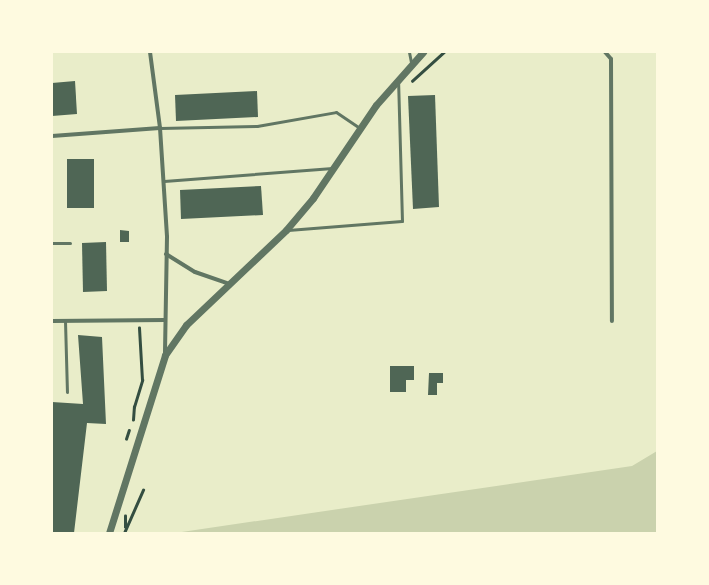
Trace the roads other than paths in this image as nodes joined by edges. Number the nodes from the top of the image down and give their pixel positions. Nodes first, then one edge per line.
1 (150, 52) edge
2 (409, 52) edge
3 (422, 52) edge
4 (605, 52) edge
5 (411, 62) junction
6 (397, 78) junction
7 (160, 128) junction
8 (360, 128) junction
9 (52, 136) edge
10 (334, 168) junction
11 (164, 181) junction
12 (286, 230) junction
13 (52, 243) edge
14 (70, 243) dead end
15 (166, 254) junction
16 (230, 284) junction
17 (165, 320) junction
18 (52, 321) edge
19 (65, 321) junction
20 (612, 321) dead end
21 (164, 355) junction
22 (67, 392) dead end
23 (109, 533) edge

1 - 7 street
2 - 5 lane
3 - 5 street
4 - 20 street
5 - 6 street
6 - 8 street
6 - 12 lane
7 - 8 lane
7 - 9 street
7 - 11 street
8 - 10 street
10 - 11 lane
10 - 12 street
11 - 15 street
12 - 16 street
13 - 14 lane
15 - 16 street
15 - 17 street
16 - 21 street
17 - 19 street
17 - 21 street
18 - 19 street
19 - 22 lane
21 - 23 street

